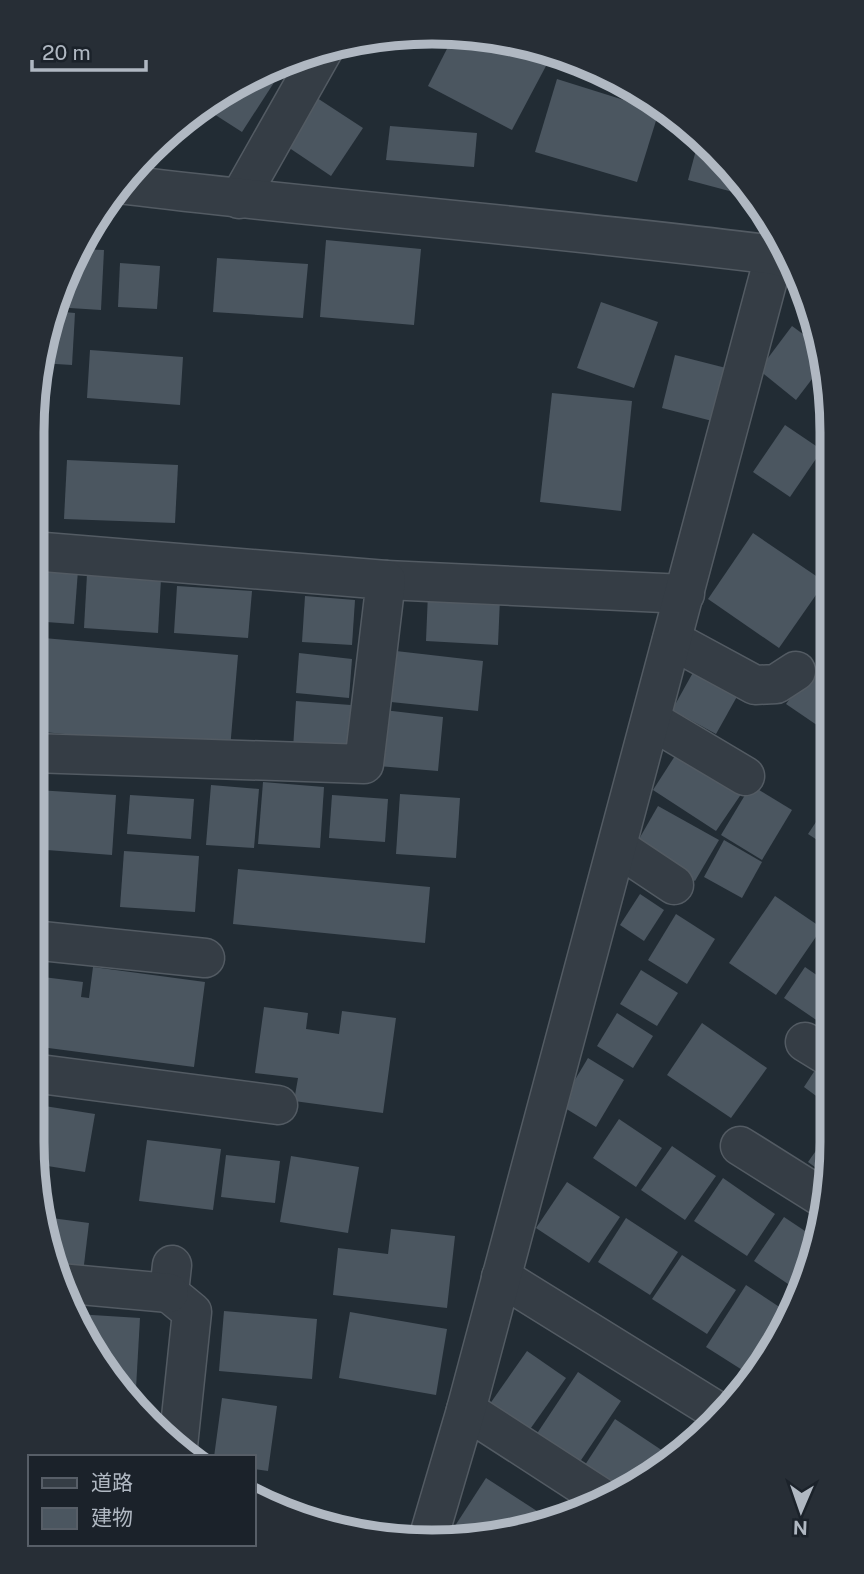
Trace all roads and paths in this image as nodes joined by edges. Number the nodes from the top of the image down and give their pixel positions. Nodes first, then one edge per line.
1 (317, 61) edge
2 (132, 186) edge
3 (239, 199) junction
4 (774, 249) edge
5 (779, 258) edge
6 (44, 552) edge
7 (386, 580) junction
8 (685, 594) junction
9 (672, 640) junction
10 (796, 671) dead end
11 (651, 720) junction
12 (44, 753) edge
13 (745, 776) dead end
14 (617, 847) junction
15 (674, 885) dead end
16 (44, 941) edge
17 (205, 958) dead end
18 (44, 1075) edge
19 (278, 1105) dead end
20 (740, 1146) dead end
21 (817, 1194) edge
22 (501, 1277) junction
23 (70, 1283) edge
24 (714, 1409) edge
25 (466, 1410) junction
26 (179, 1436) edge
27 (596, 1494) edge
28 (431, 1530) edge

1 - 3 street
2 - 3 street
3 - 4 street
5 - 8 street
6 - 7 street
7 - 8 street
7 - 12 street
8 - 9 street
9 - 10 street
9 - 11 street
11 - 13 street
11 - 14 street
14 - 15 street
14 - 22 street
16 - 17 street
18 - 19 street
20 - 21 street
22 - 24 street
22 - 25 street
23 - 26 street
25 - 27 street
25 - 28 street

